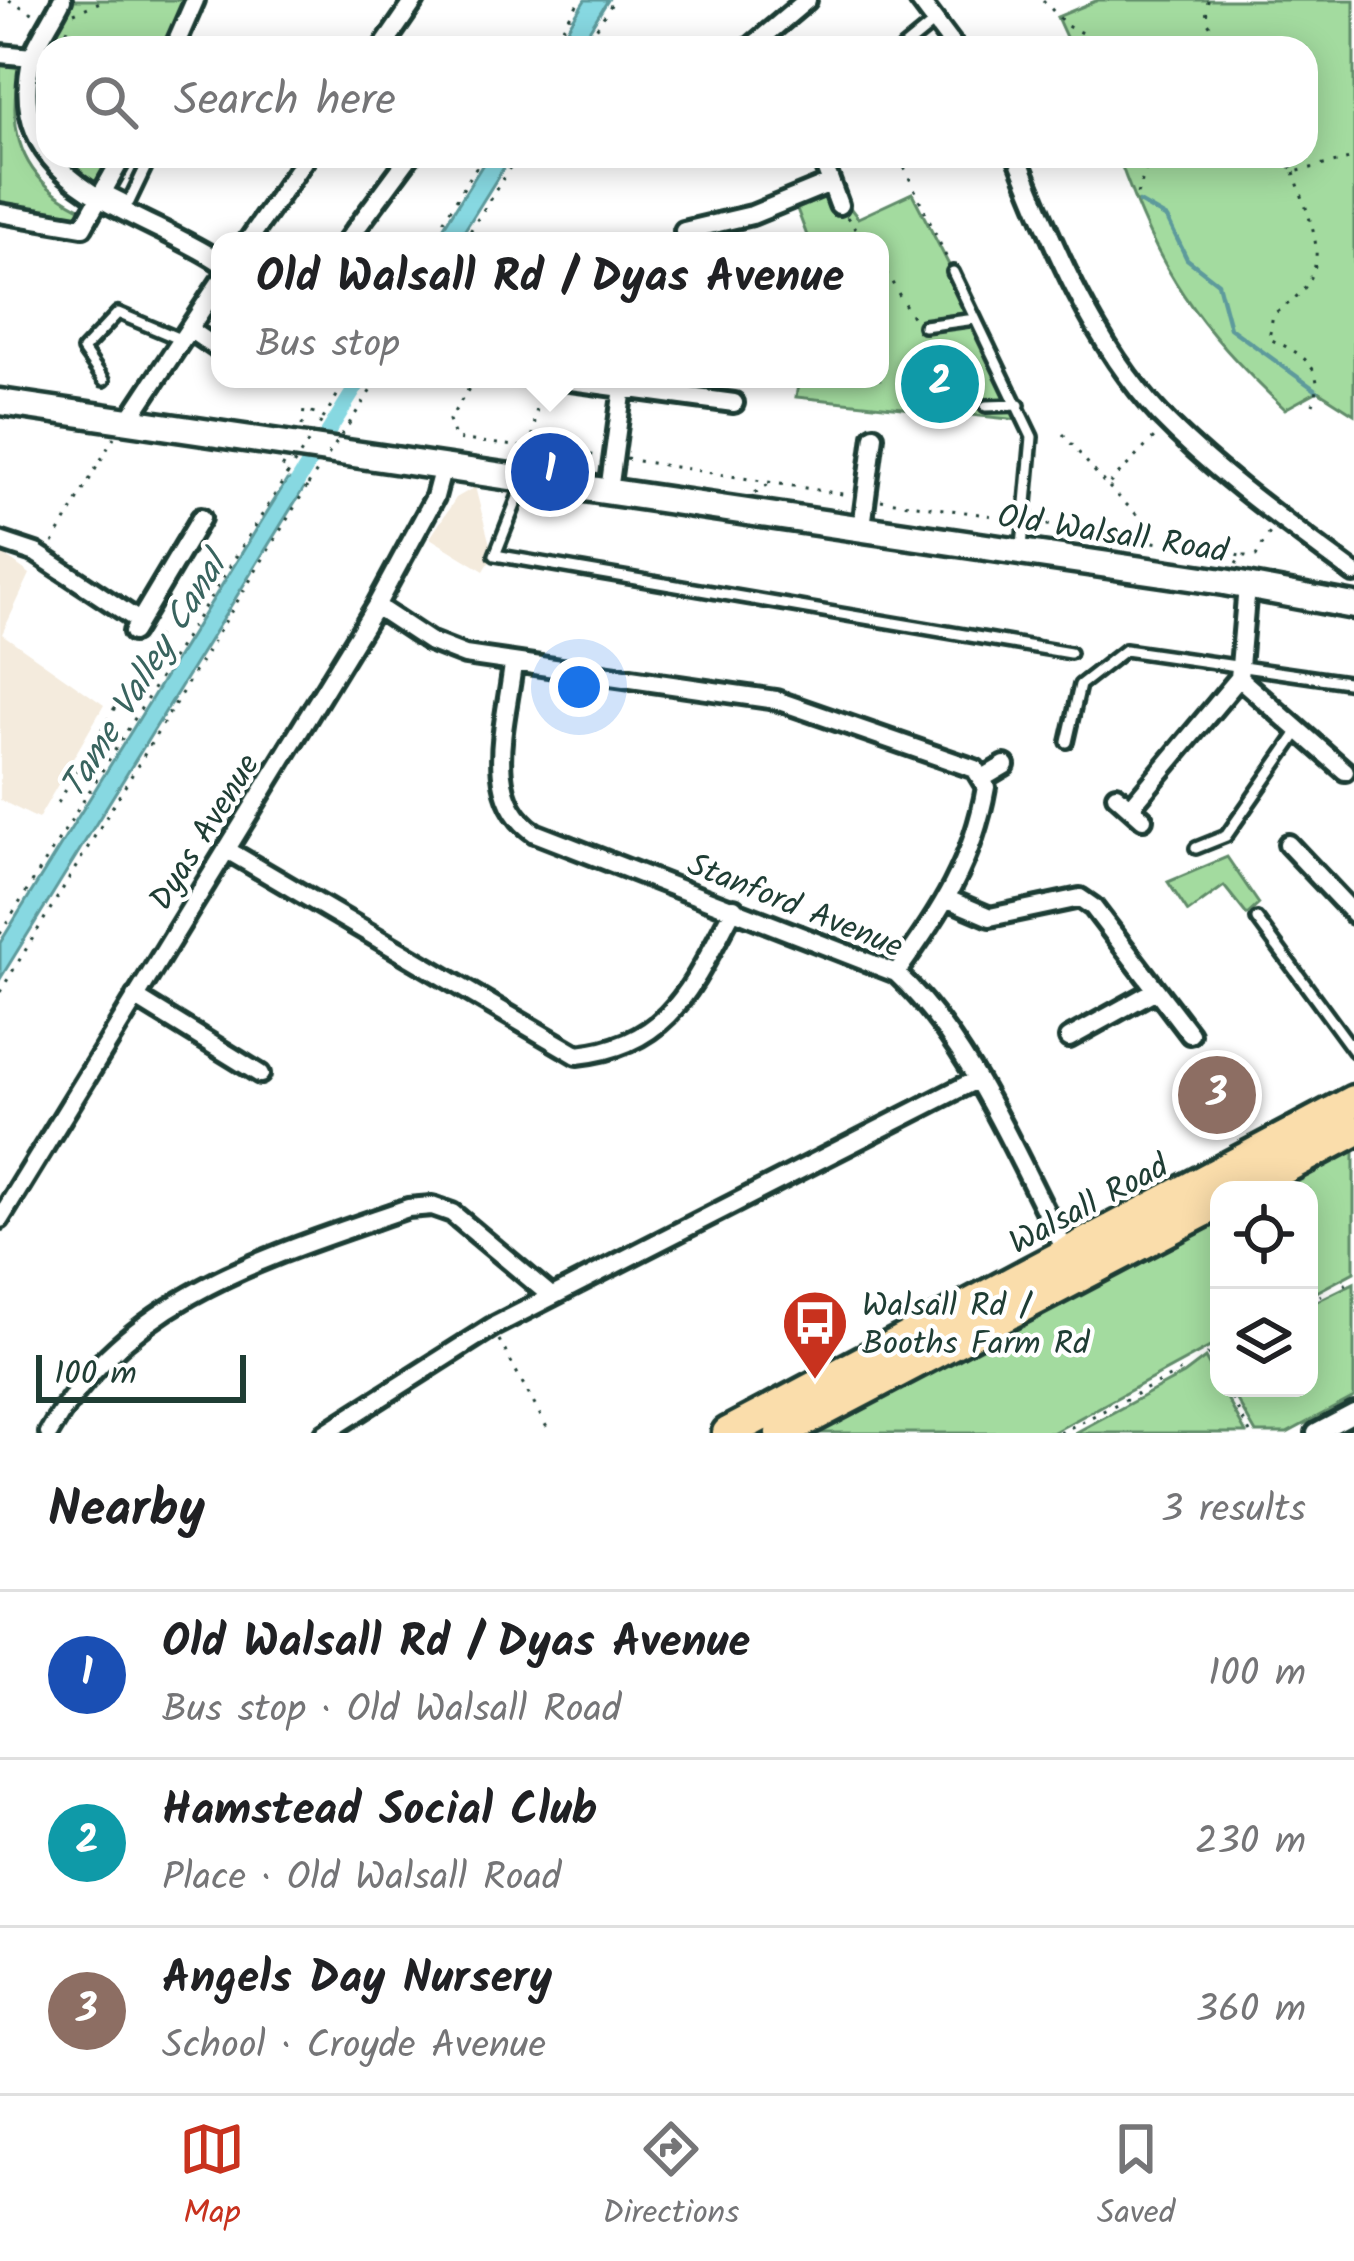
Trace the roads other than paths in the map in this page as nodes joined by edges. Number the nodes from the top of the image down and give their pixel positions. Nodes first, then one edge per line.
1 (62, 0) edge
2 (195, 0) edge
3 (415, 0) edge
4 (807, 0) edge
5 (920, 0) edge
6 (936, 21) junction
7 (44, 36) edge
8 (179, 36) edge
9 (390, 36) edge
10 (764, 36) edge
11 (918, 36) edge
12 (947, 36) edge
13 (36, 50) edge
14 (0, 54) edge
15 (32, 57) junction
16 (36, 148) edge
17 (52, 168) edge
18 (117, 168) edge
19 (145, 168) edge
20 (299, 168) edge
21 (400, 168) edge
22 (825, 168) edge
23 (1022, 168) edge
24 (830, 183) junction
25 (103, 196) junction
26 (839, 206) road end
27 (0, 213) edge
28 (681, 228) edge
29 (254, 232) edge
30 (354, 232) edge
31 (211, 256) edge
32 (952, 272) road end
33 (211, 296) edge
34 (974, 320) junction
35 (924, 326) road end
36 (186, 334) junction
37 (211, 346) edge
38 (104, 380) dead end
39 (623, 388) edge
40 (652, 388) edge
41 (0, 402) edge
42 (734, 403) dead end
43 (1019, 405) junction
44 (986, 406) dead end
45 (126, 420) junction
46 (874, 436) dead end
47 (443, 467) junction
48 (525, 480) junction
49 (609, 491) junction
50 (202, 518) dead end
51 (862, 527) junction
52 (0, 541) edge
53 (1022, 552) junction
54 (1354, 574) edge
55 (1236, 584) junction
56 (1354, 605) edge
57 (376, 606) junction
58 (1070, 653) dead end
59 (513, 664) junction
60 (1240, 671) junction
61 (1354, 683) edge
62 (1299, 731) junction
63 (1067, 742) dead end
64 (1005, 765) dead end
65 (1345, 771) dead end
66 (983, 778) junction
67 (1130, 807) dead end
68 (1288, 844) dead end
69 (1196, 848) dead end
70 (227, 850) junction
71 (950, 900) junction
72 (734, 908) junction
73 (1354, 914) edge
74 (1257, 919) dead end
75 (896, 974) junction
76 (1156, 990) junction
77 (135, 997) junction
78 (1190, 1034) dead end
79 (1068, 1038) dead end
80 (1354, 1051) edge
81 (260, 1074) dead end
82 (974, 1081) junction
83 (1354, 1101) edge
84 (1354, 1131) edge
85 (1260, 1181) edge
86 (1210, 1207) edge
87 (0, 1219) edge
88 (1068, 1255) junction
89 (551, 1296) junction
90 (1354, 1414) edge
91 (50, 1433) edge
92 (325, 1433) edge
93 (728, 1433) edge
94 (781, 1433) edge
95 (1316, 1433) edge

1 - 7 street
2 - 8 street
3 - 9 street
4 - 10 street
5 - 6 street
6 - 11 lane
6 - 12 street
13 - 15 street
14 - 15 street
15 - 16 street
17 - 25 street
18 - 25 street
19 - 25 lane
20 - 29 street
21 - 30 street
22 - 24 street
23 - 54 street
24 - 26 street
24 - 28 street
25 - 27 street
25 - 31 street
32 - 34 lane
33 - 36 street
34 - 35 lane
34 - 43 lane
36 - 37 street
36 - 38 lane
36 - 45 street
39 - 49 street
40 - 42 street
41 - 45 main road, Old Walsall Road
43 - 44 lane
43 - 53 lane
45 - 47 main road, Old Walsall Road
46 - 51 street
47 - 48 main road, Old Walsall Road
47 - 57 street, Dyas Avenue
48 - 49 main road, Old Walsall Road
48 - 58 lane
49 - 51 main road, Old Walsall Road
50 - 52 street
51 - 53 main road, Old Walsall Road
53 - 55 main road, Old Walsall Road
55 - 56 main road, Old Walsall Road
55 - 60 street
57 - 59 street
57 - 70 street, Dyas Avenue
59 - 66 street
59 - 72 street, Stanford Avenue
60 - 61 lane
60 - 62 street
60 - 63 lane
60 - 67 street
62 - 65 street
62 - 69 lane
64 - 66 street
66 - 71 street
68 - 73 street
70 - 72 street
70 - 77 street, Dyas Avenue
71 - 75 street
71 - 76 street
72 - 75 street, Stanford Avenue
74 - 80 lane
75 - 82 street, Stanford Avenue
76 - 78 street
76 - 79 street
77 - 81 street
77 - 87 street, Dyas Avenue
82 - 88 street, Stanford Avenue
82 - 89 street
83 - 88 highway, Walsall Road
84 - 85 highway
86 - 94 highway, Walsall Road
88 - 93 highway, Walsall Road
89 - 91 street
89 - 92 street
90 - 95 street

